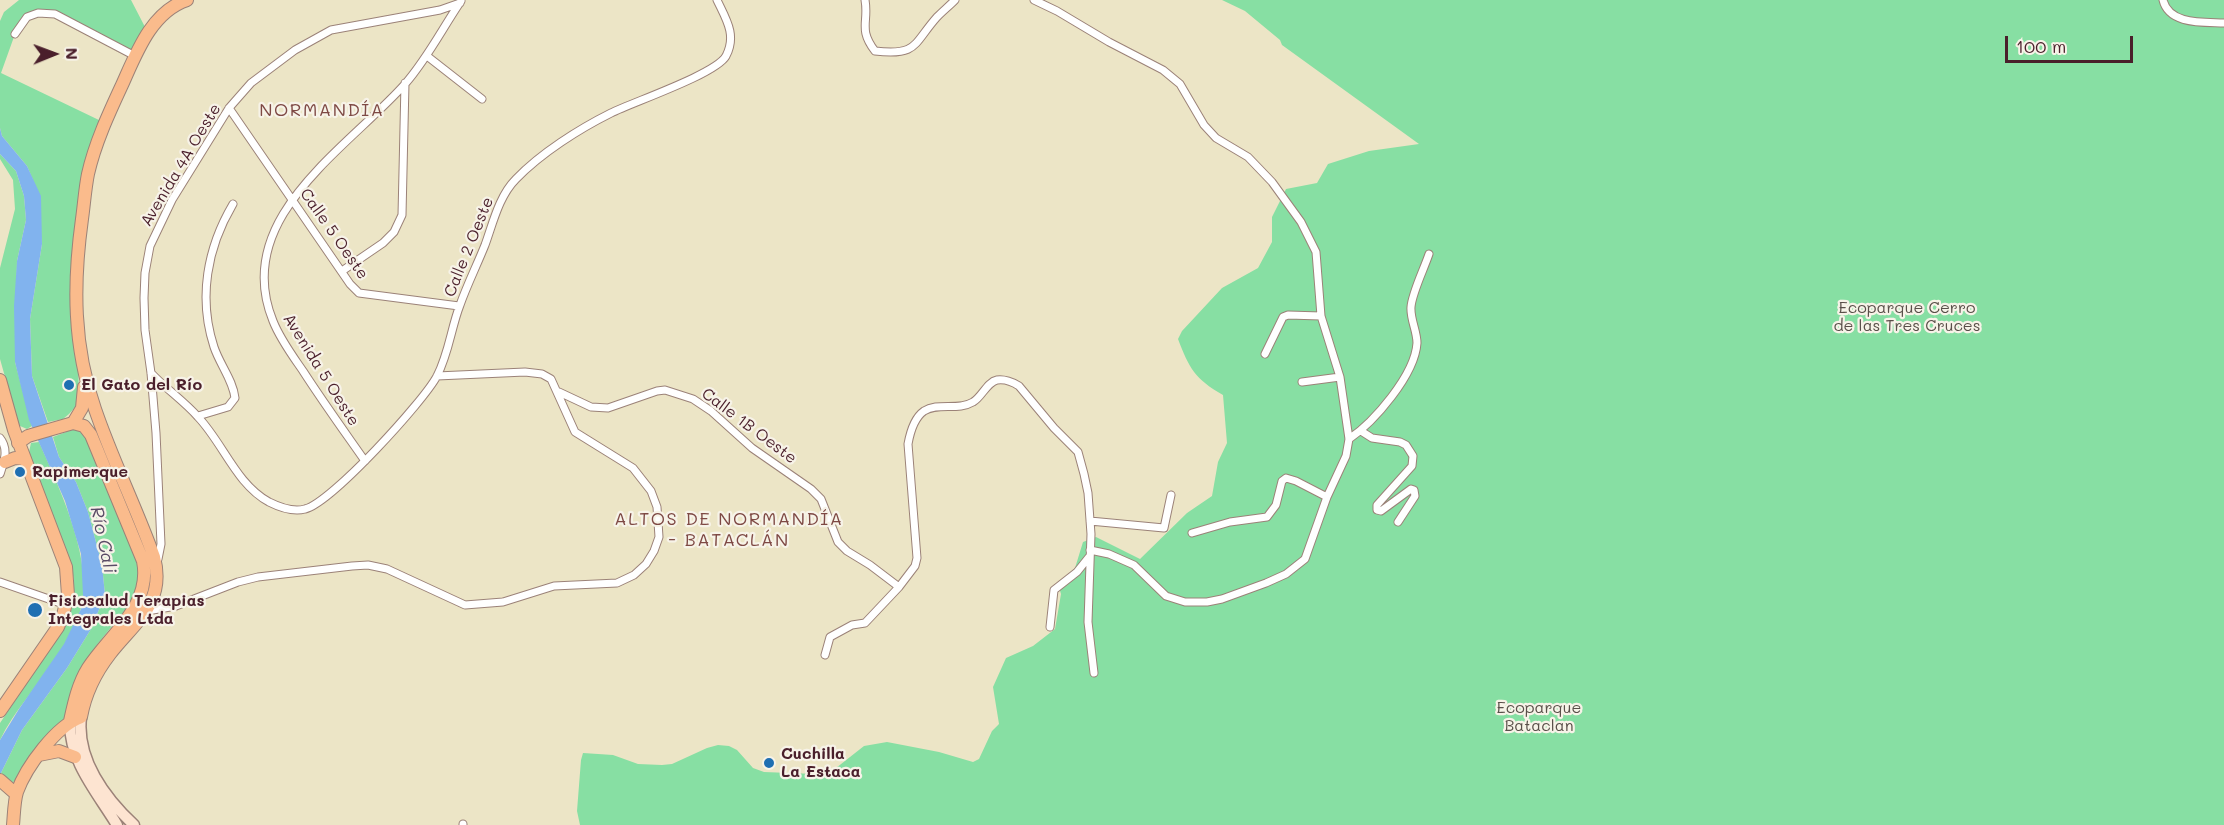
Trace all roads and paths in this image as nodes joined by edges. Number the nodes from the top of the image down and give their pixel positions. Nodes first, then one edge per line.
1 (187, 0) edge
2 (717, 0) edge
3 (865, 0) edge
4 (955, 0) edge
5 (1034, 0) edge
6 (2163, 0) edge
7 (461, 1) edge
8 (2224, 23) edge
9 (15, 34) dead end
10 (135, 56) junction
11 (427, 56) junction
12 (405, 83) junction
13 (482, 99) dead end
14 (230, 108) junction
15 (292, 198) junction
16 (233, 204) dead end
17 (1429, 254) dead end
18 (342, 271) junction
19 (459, 306) junction
20 (1321, 316) junction
21 (1265, 354) dead end
22 (82, 363) junction
23 (151, 373) junction
24 (437, 376) junction
25 (1340, 377) junction
26 (0, 380) edge
27 (1302, 382) dead end
28 (559, 392) junction
29 (198, 416) junction
30 (69, 424) junction
31 (1361, 431) junction
32 (0, 436) edge
33 (21, 436) junction
34 (1348, 439) junction
35 (25, 459) junction
36 (365, 461) junction
37 (4, 462) junction
38 (0, 474) edge
39 (1171, 495) dead end
40 (1327, 497) junction
41 (1090, 521) junction
42 (1398, 522) dead end
43 (1192, 533) dead end
44 (1090, 554) junction
45 (153, 556) junction
46 (0, 582) edge
47 (899, 587) junction
48 (66, 605) junction
49 (147, 611) junction
50 (1050, 627) dead end
51 (825, 655) dead end
52 (1094, 673) dead end
53 (0, 711) edge
54 (76, 719) junction
55 (38, 755) junction
56 (75, 757) junction
57 (8, 787) edge
58 (14, 825) edge
59 (117, 825) edge
60 (134, 825) edge

1 - 10 main road
2 - 19 street, Calle 2 Oeste
3 - 4 street
5 - 20 street
6 - 8 street
7 - 11 street, Avenida 5 Oeste
7 - 14 street, Avenida 4A Oeste
9 - 10 street
10 - 22 main road
11 - 12 street, Avenida 5 Oeste
11 - 13 street
12 - 15 street, Avenida 5 Oeste
12 - 18 street
14 - 15 street, Calle 5 Oeste
14 - 23 street, Avenida 4A Oeste
15 - 18 street, Calle 5 Oeste
15 - 36 street, Avenida 5 Oeste
16 - 29 street
17 - 31 street
18 - 19 street, Calle 5 Oeste
19 - 24 street, Calle 2 Oeste
20 - 21 street
20 - 25 street
22 - 30 main road
22 - 45 main road
23 - 29 street, Calle 2 Oeste
23 - 45 street, Avenida 4A Oeste
24 - 28 street
24 - 36 street, Calle 2 Oeste
25 - 27 street
25 - 34 street
26 - 33 main road
28 - 47 street, Calle 1B Oeste
28 - 49 street
29 - 36 street, Calle 2 Oeste
30 - 33 main road
30 - 45 main road
31 - 34 street
31 - 42 street
32 - 33 street
32 - 37 street
33 - 35 main road
33 - 37 street
34 - 40 street
35 - 37 main road
35 - 48 main road
37 - 38 street
39 - 41 street
40 - 43 street
40 - 44 street
41 - 44 street
41 - 47 street
44 - 50 street
44 - 52 street
45 - 49 main road
45 - 54 main road
46 - 48 street
47 - 51 street
48 - 53 main road
49 - 54 main road
54 - 55 main road
54 - 56 main road
54 - 60 main road
55 - 56 main road
55 - 57 main road
56 - 59 main road
57 - 58 main road

